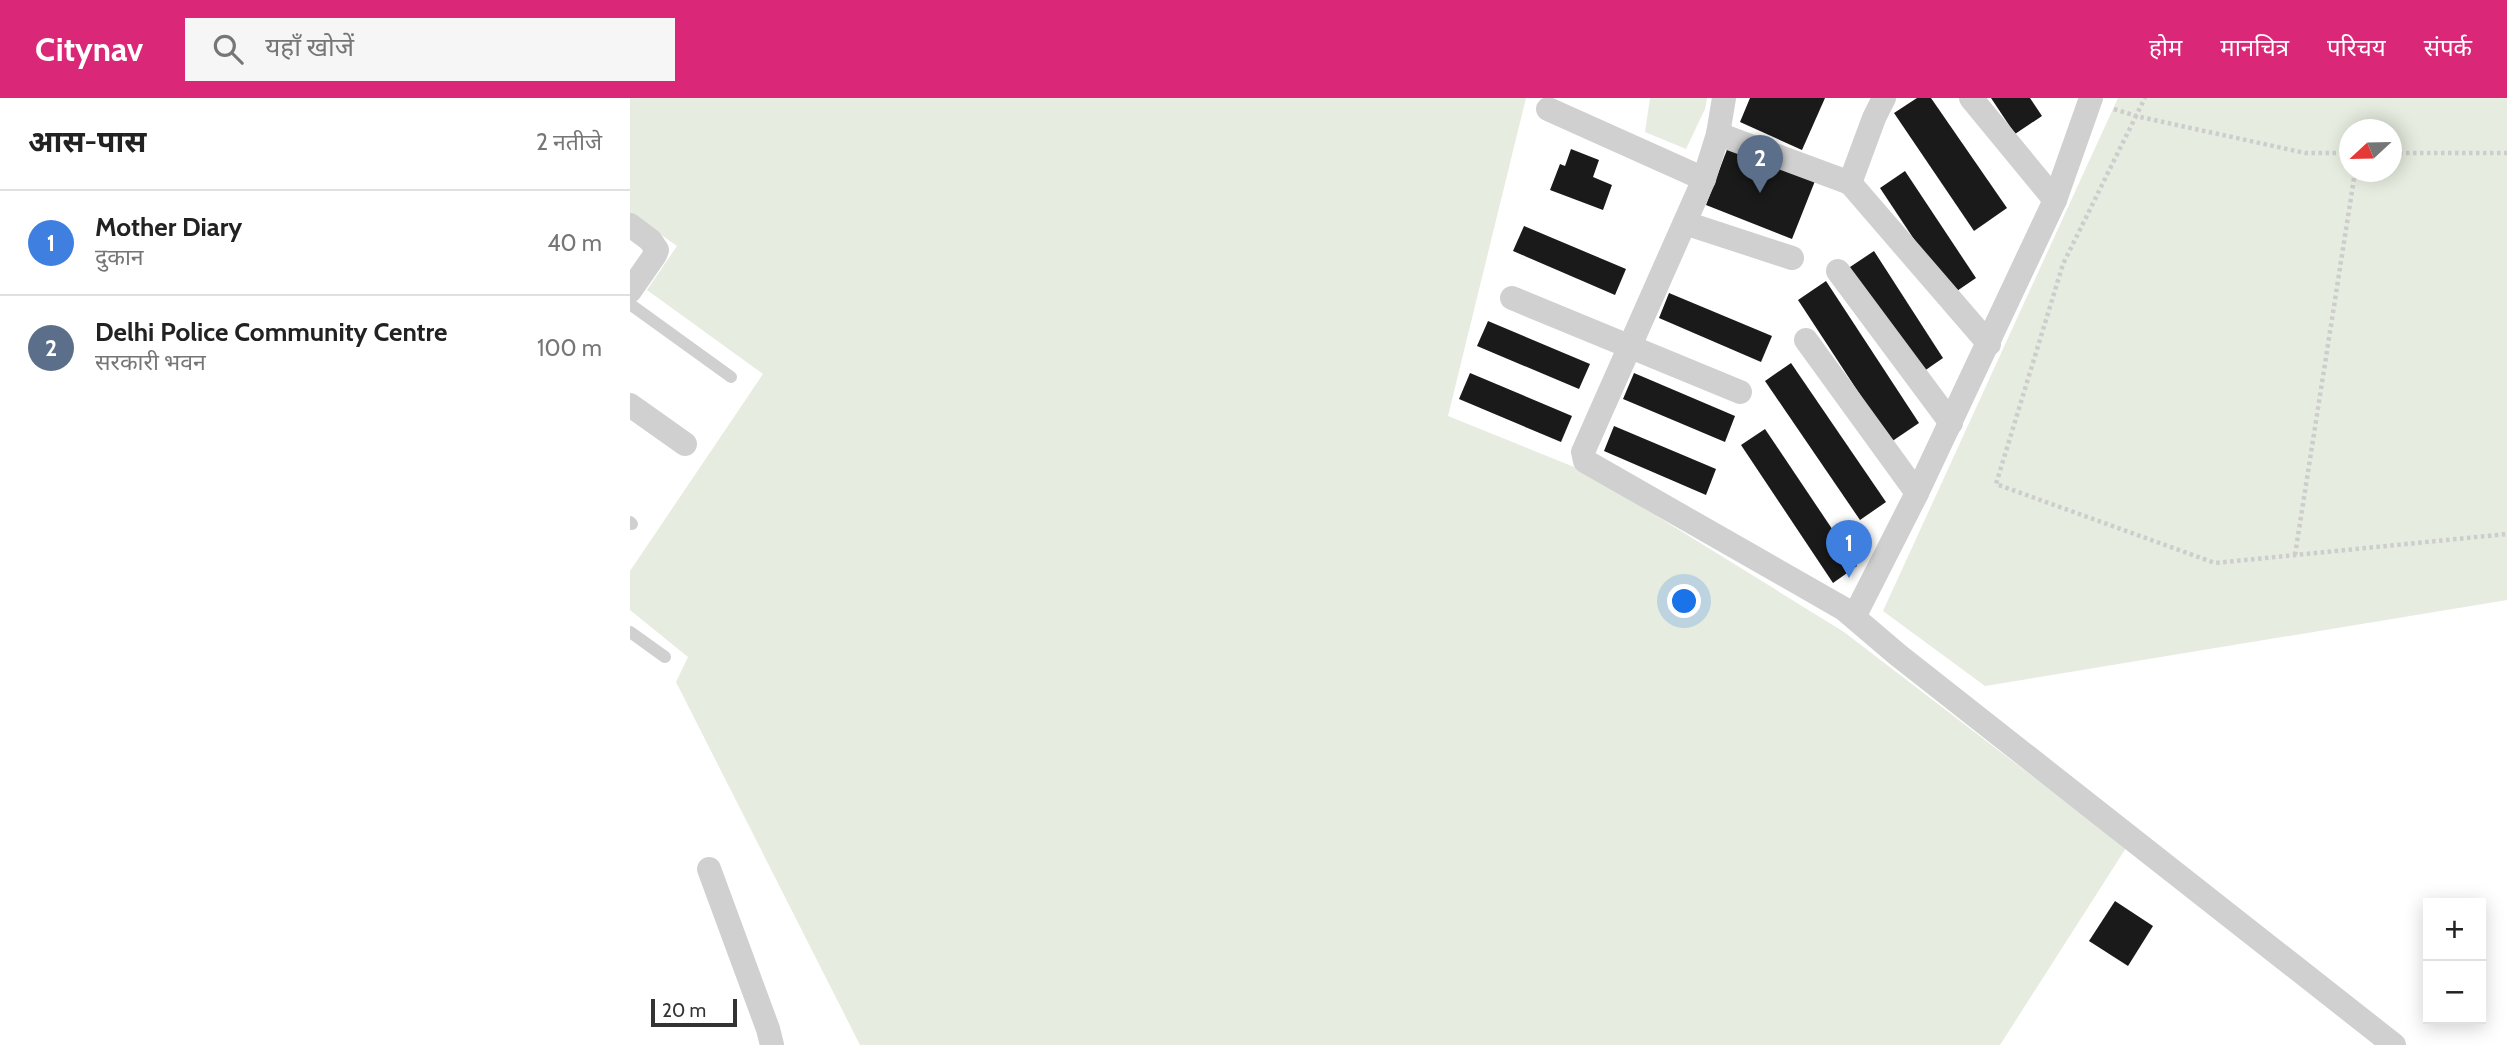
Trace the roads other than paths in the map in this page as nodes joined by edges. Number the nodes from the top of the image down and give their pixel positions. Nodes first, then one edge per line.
1 (1724, 98) edge
2 (1884, 98) edge
3 (1971, 98) edge
4 (2090, 100) edge
5 (1548, 109) dead end
6 (1718, 134) junction
7 (1704, 179) junction
8 (1850, 183) junction
9 (2055, 200) junction
10 (1685, 223) junction
11 (630, 225) edge
12 (1792, 258) dead end
13 (1838, 271) dead end
14 (630, 291) edge
15 (1512, 298) dead end
16 (630, 304) edge
17 (1806, 340) dead end
18 (1989, 344) junction
19 (1631, 346) junction
20 (731, 377) dead end
21 (1740, 392) dead end
22 (630, 405) edge
23 (1951, 423) junction
24 (685, 444) dead end
25 (1917, 493) junction
26 (1854, 617) junction
27 (630, 632) edge
28 (664, 657) dead end
29 (709, 869) dead end
30 (772, 1045) edge
31 (2394, 1045) edge

1 - 6 street
2 - 8 street
3 - 9 street
4 - 9 street
5 - 7 street
6 - 7 street
6 - 8 street
7 - 10 street
8 - 18 street
9 - 18 street
10 - 12 street
10 - 19 street
11 - 14 street
13 - 23 street
15 - 19 street
16 - 20 lane
17 - 25 street
18 - 23 street
19 - 21 street
19 - 26 street
22 - 24 street
23 - 25 street
25 - 26 street
26 - 31 street
27 - 28 lane
29 - 30 street

